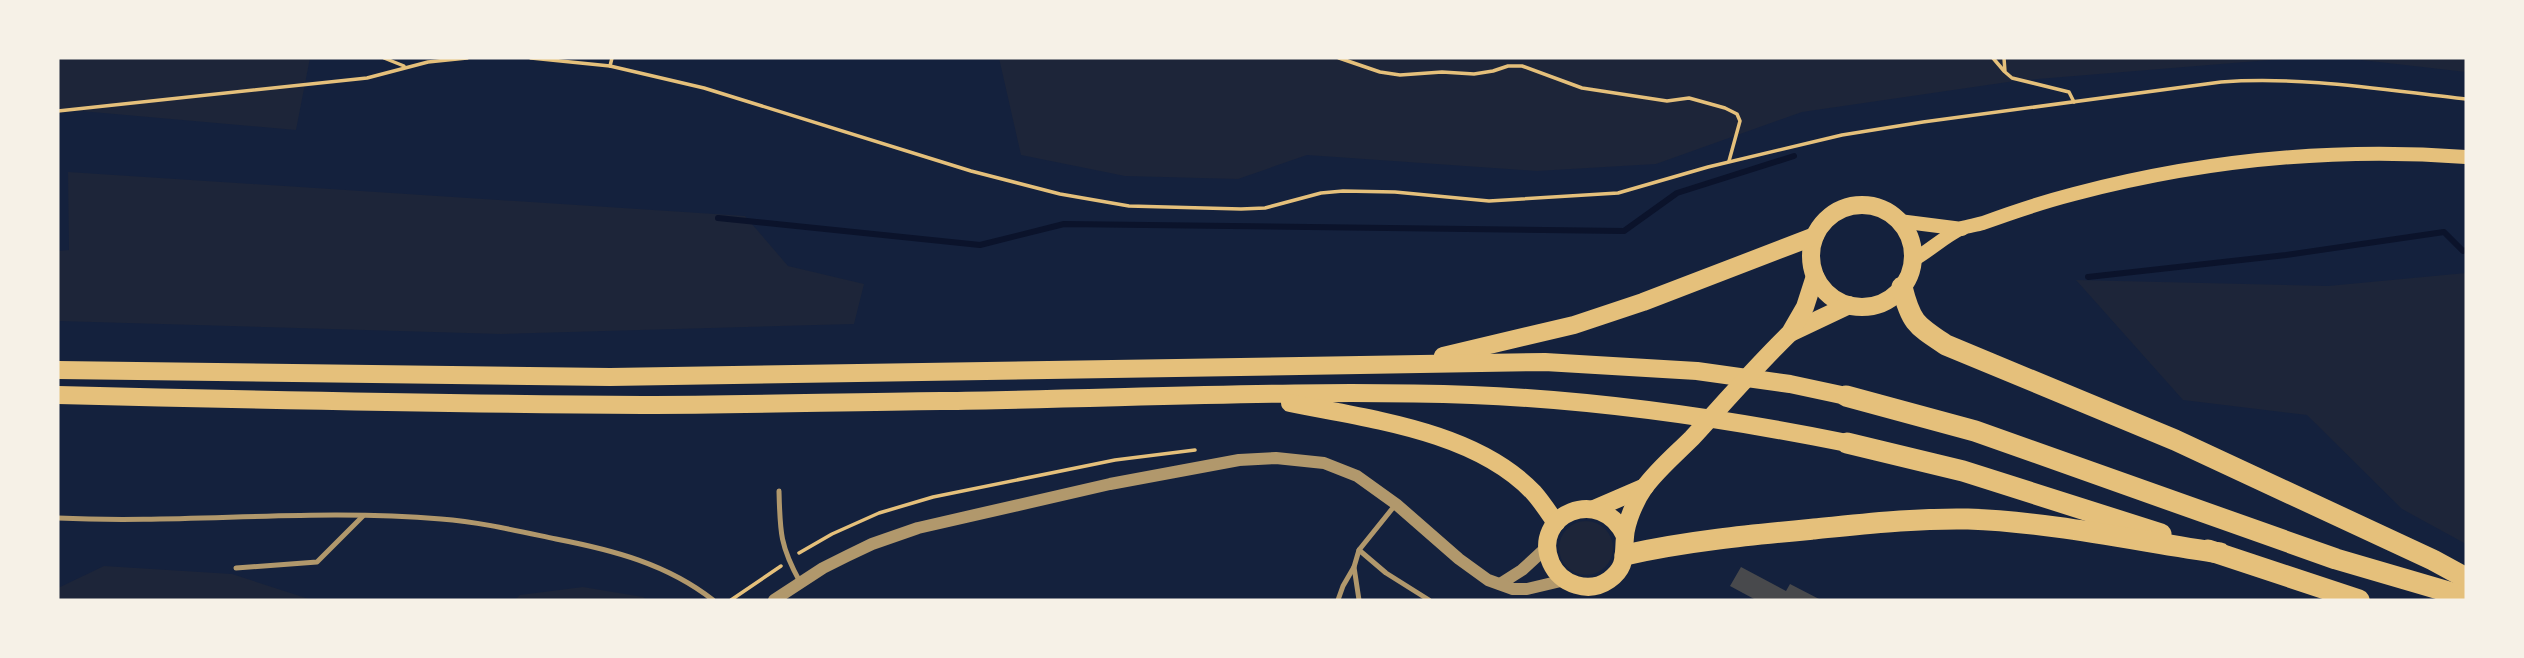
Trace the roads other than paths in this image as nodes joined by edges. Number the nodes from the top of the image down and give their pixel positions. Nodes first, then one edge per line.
1 (2466, 157) edge
2 (1899, 221) junction
3 (1962, 229) junction
4 (1815, 236) junction
5 (1913, 260) junction
6 (1815, 276) junction
7 (1902, 287) junction
8 (1849, 305) junction
9 (1788, 335) junction
10 (1410, 363) junction
11 (58, 370) edge
12 (58, 395) edge
13 (1255, 396) junction
14 (1846, 396) joint
15 (1847, 443) joint
16 (1648, 484) junction
17 (779, 491) dead end
18 (1396, 504) junction
19 (1594, 509) junction
20 (363, 516) junction
21 (58, 518) edge
22 (1556, 523) junction
23 (1625, 546) junction
24 (1547, 547) junction
25 (1359, 550) junction
26 (2220, 553) junction
27 (1354, 567) junction
28 (236, 568) dead end
29 (2466, 578) edge
30 (1565, 580) junction
31 (800, 582) junction
32 (1500, 584) junction
33 (2466, 597) edge
34 (713, 600) edge
35 (774, 600) edge
36 (1338, 600) edge
37 (1359, 600) edge
38 (1429, 600) edge
39 (2359, 600) edge

1 - 3 main road
2 - 3 main road
2 - 4 highway
2 - 5 highway
3 - 5 main road
4 - 6 highway
4 - 10 highway
5 - 7 highway
6 - 8 highway
6 - 9 highway
7 - 8 highway
7 - 29 highway
8 - 9 highway
9 - 16 highway
10 - 11 highway
10 - 14 highway
12 - 13 highway
13 - 15 highway
13 - 22 highway
14 - 33 highway
15 - 26 highway
16 - 19 highway
16 - 23 highway
17 - 31 lane
18 - 25 lane
18 - 31 street
18 - 32 street
19 - 22 highway
19 - 23 highway
20 - 21 lane
20 - 28 lane
20 - 34 lane
22 - 24 highway
23 - 26 highway
23 - 30 highway
24 - 30 highway
24 - 32 street
25 - 27 lane
25 - 38 lane
26 - 39 highway
27 - 36 lane
27 - 37 lane
30 - 32 street
31 - 35 street

